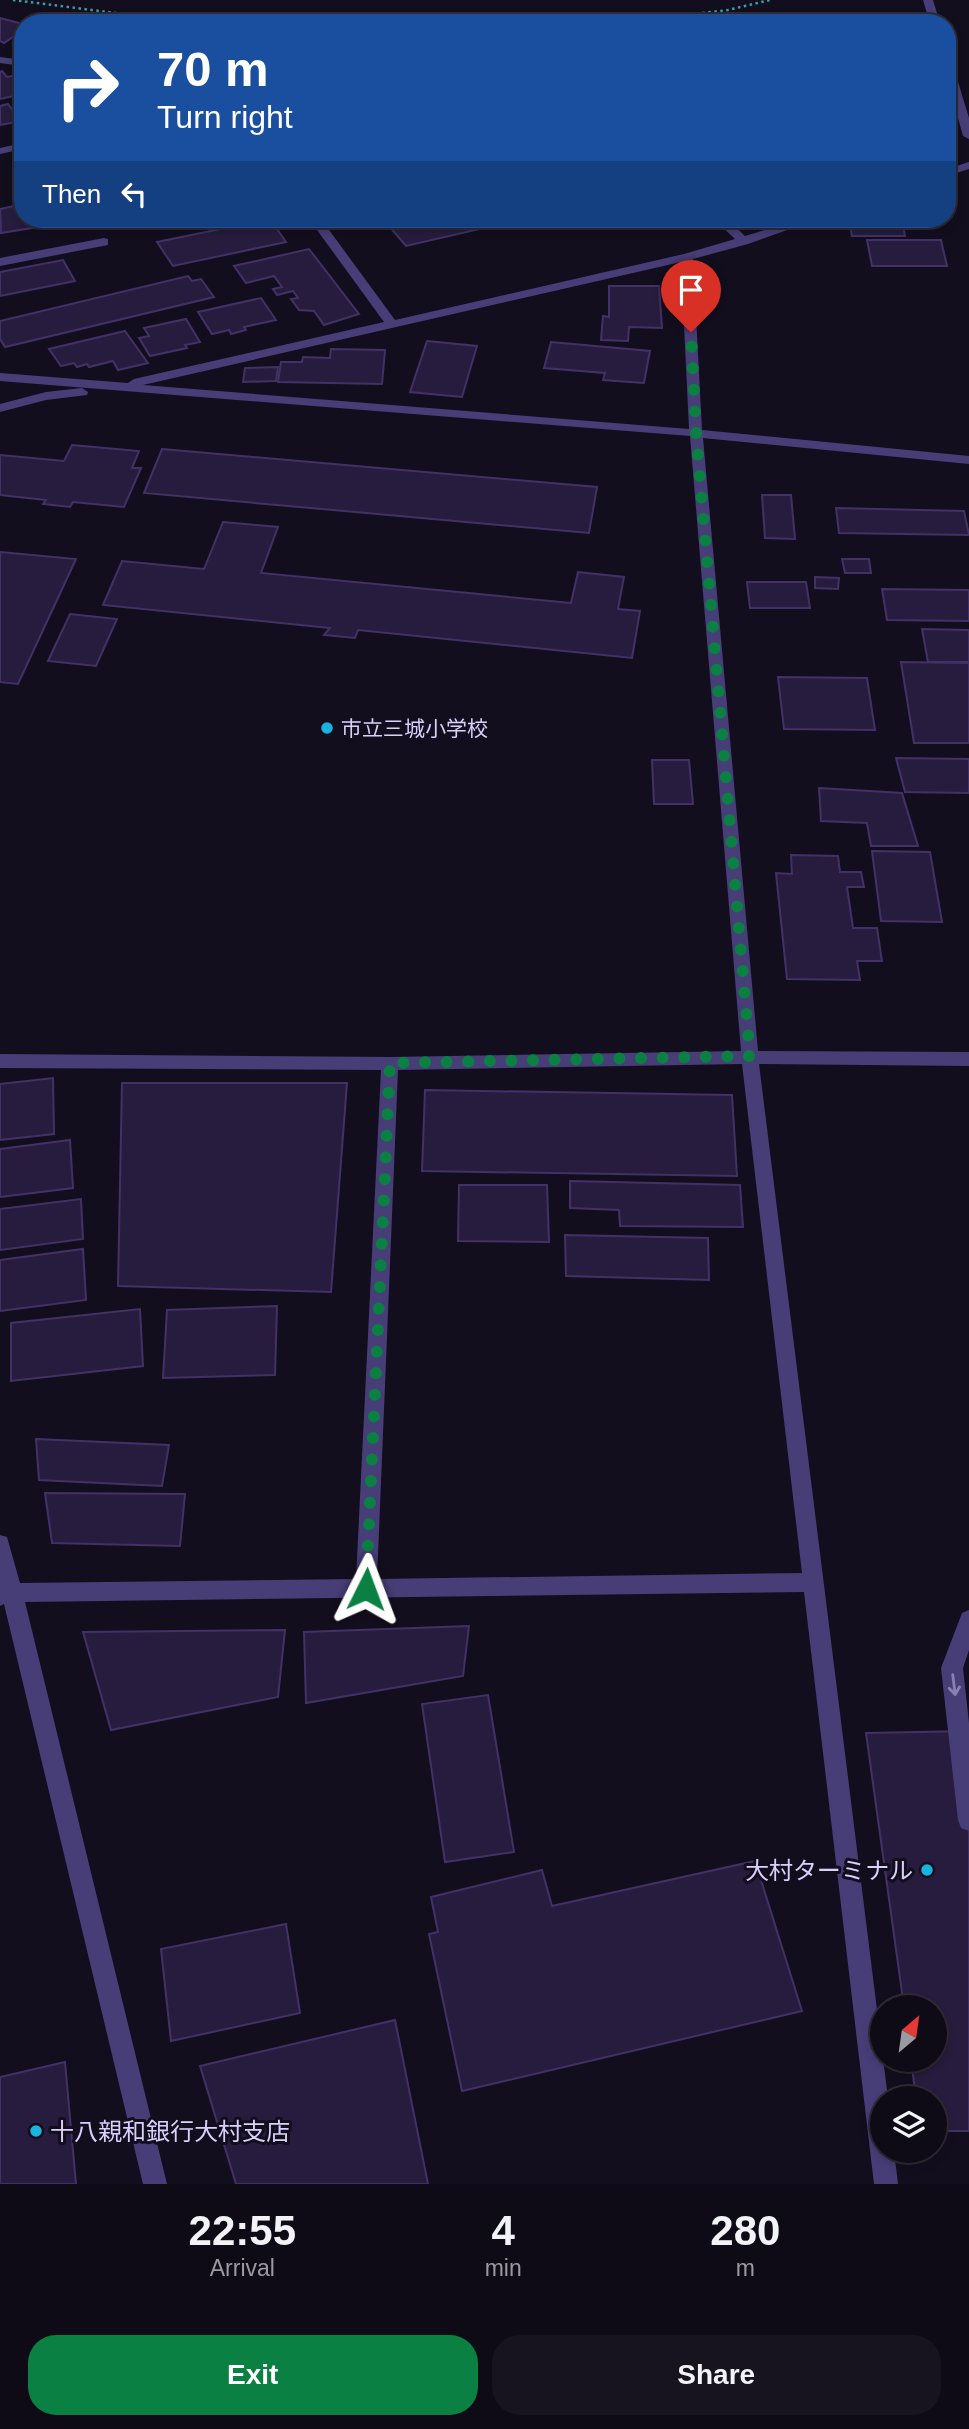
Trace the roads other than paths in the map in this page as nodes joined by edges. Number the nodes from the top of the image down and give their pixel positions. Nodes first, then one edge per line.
1 (956, 92) edge
2 (969, 136) edge
3 (322, 228) edge
4 (729, 228) edge
5 (785, 228) edge
6 (104, 242) dead end
7 (744, 242) junction
8 (687, 257) junction
9 (0, 262) edge
10 (392, 324) junction
11 (0, 377) edge
12 (116, 387) junction
13 (0, 408) edge
14 (696, 433) junction
15 (969, 460) edge
16 (750, 1056) junction
17 (969, 1059) edge
18 (0, 1061) edge
19 (390, 1063) junction
20 (0, 1544) edge
21 (815, 1582) junction
22 (366, 1589) junction
23 (6, 1594) edge
24 (969, 1620) edge
25 (969, 1821) edge
26 (155, 2184) edge
27 (886, 2184) edge

1 - 2 street
3 - 10 street
4 - 7 street
5 - 7 street
6 - 9 street
7 - 8 street
8 - 10 street
8 - 14 street
10 - 12 street
11 - 12 street
12 - 13 street
12 - 14 street
14 - 15 street
14 - 16 street
16 - 17 street
16 - 19 street
16 - 21 street
18 - 19 street
19 - 22 street
20 - 23 street
21 - 22 street
21 - 27 street
22 - 23 street
23 - 26 street
24 -> 25 street

